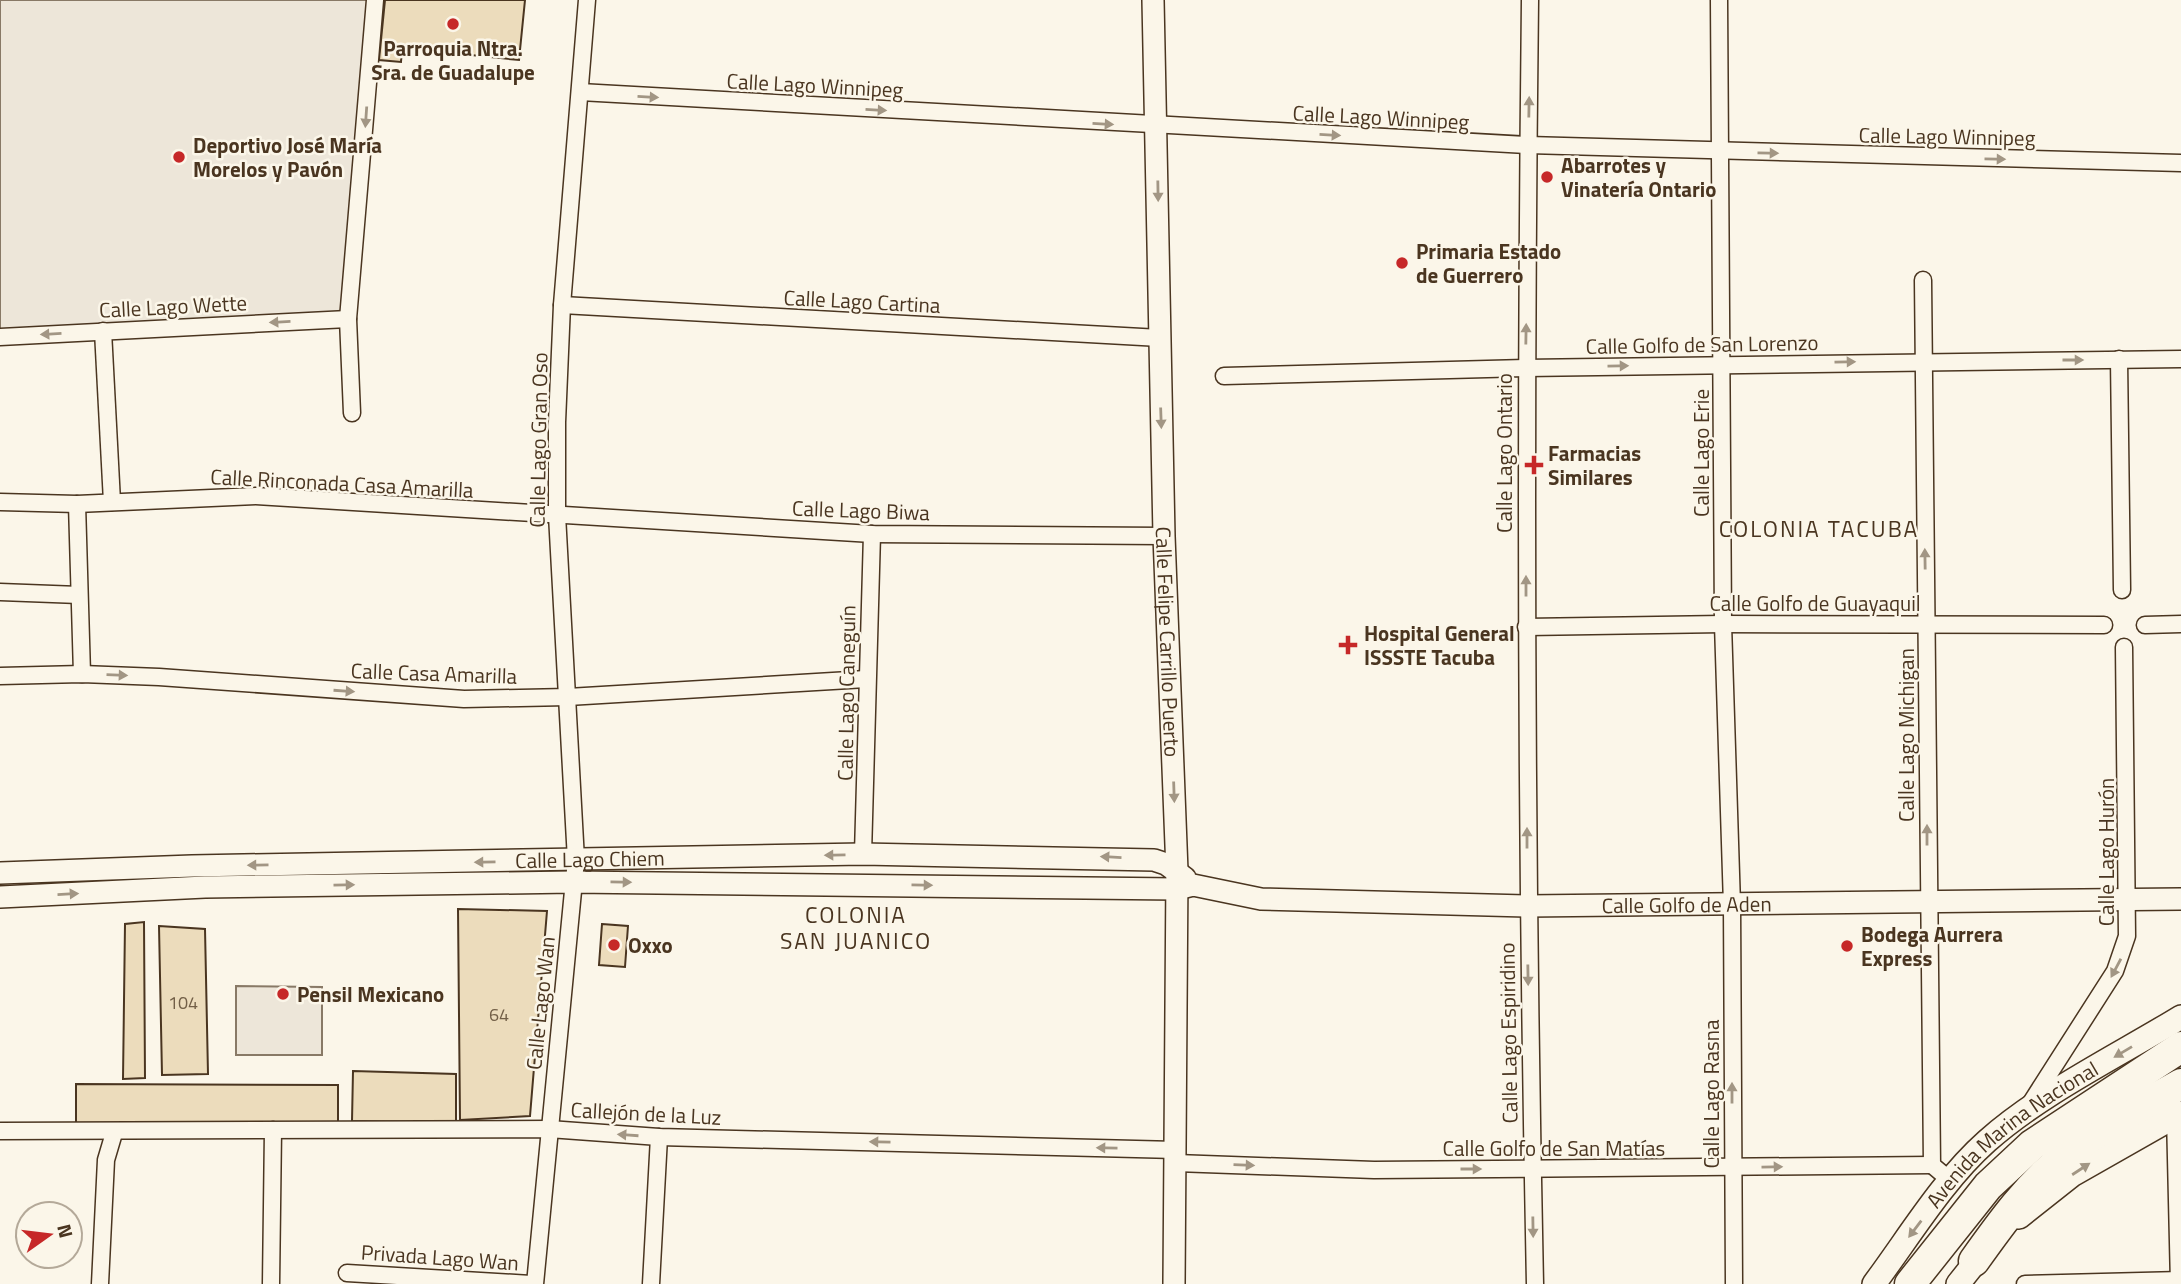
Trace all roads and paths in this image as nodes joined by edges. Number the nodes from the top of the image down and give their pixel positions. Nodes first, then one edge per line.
1 (375, 0) edge
2 (587, 0) edge
3 (1153, 0) edge
4 (1530, 0) edge
5 (1719, 0) edge
6 (580, 92) junction
7 (1158, 127) junction
8 (1528, 145) junction
9 (1720, 152) junction
10 (2181, 163) edge
11 (1923, 280) dead end
12 (562, 305) junction
13 (348, 319) junction
14 (103, 331) junction
15 (0, 337) edge
16 (1160, 338) junction
17 (2119, 359) junction
18 (2181, 359) edge
19 (1922, 361) junction
20 (1722, 364) junction
21 (1525, 368) junction
22 (1224, 376) dead end
23 (352, 413) dead end
24 (0, 502) edge
25 (112, 502) junction
26 (77, 504) junction
27 (557, 515) junction
28 (872, 534) junction
29 (1164, 536) junction
30 (2122, 590) dead end
31 (0, 592) edge
32 (79, 595) junction
33 (1723, 624) junction
34 (1927, 624) junction
35 (2181, 624) edge
36 (2104, 625) dead end
37 (2145, 625) dead end
38 (1526, 627) junction
39 (2124, 647) dead end
40 (82, 674) junction
41 (0, 676) edge
42 (866, 679) junction
43 (568, 697) junction
44 (863, 854) junction
45 (576, 860) junction
46 (0, 873) edge
47 (573, 882) junction
48 (1182, 882) junction
49 (0, 897) edge
50 (2181, 899) edge
51 (2126, 902) junction
52 (1927, 903) junction
53 (1732, 905) junction
54 (1527, 906) junction
55 (2181, 1017) edge
56 (2181, 1047) edge
57 (2181, 1084) edge
58 (2025, 1112) junction
59 (2178, 1114) edge
60 (549, 1129) junction
61 (273, 1130) junction
62 (0, 1131) edge
63 (114, 1133) junction
64 (659, 1137) junction
65 (1176, 1156) junction
66 (1932, 1165) junction
67 (1732, 1167) junction
68 (1532, 1169) junction
69 (1951, 1181) junction
70 (347, 1273) dead end
71 (1966, 1273) edge
72 (2179, 1281) edge
73 (100, 1284) edge
74 (271, 1284) edge
75 (533, 1284) edge
76 (651, 1284) edge
77 (1174, 1284) edge
78 (1535, 1284) edge
79 (1734, 1284) edge
80 (1874, 1284) edge
81 (1910, 1284) edge
82 (2025, 1284) edge

1 -> 13 street
2 - 6 street, Calle Lago Gran Oso
3 - 7 street, Calle Felipe Carrillo Puerto
8 -> 4 street, Calle Lago Ontario
5 - 9 street, Calle Lago Erie
6 -> 7 street, Calle Lago Winnipeg
6 - 12 street, Calle Lago Gran Oso
7 -> 8 street, Calle Lago Winnipeg
7 -> 16 street, Calle Felipe Carrillo Puerto
8 - 9 street, Calle Lago Winnipeg
21 -> 8 street, Calle Lago Ontario
9 -> 10 street, Calle Lago Winnipeg
9 - 20 street, Calle Lago Erie
11 - 19 street, Calle Lago Michigan
12 - 16 street, Calle Lago Cartina
12 - 27 street, Calle Lago Gran Oso
13 -> 14 street, Calle Lago Wette
13 - 23 street
14 -> 15 street, Calle Lago Wette
14 - 25 street
16 -> 29 street, Calle Felipe Carrillo Puerto
17 - 18 street, Calle Golfo de San Lorenzo
19 -> 17 street, Calle Golfo de San Lorenzo
17 - 30 street
20 -> 19 street, Calle Golfo de San Lorenzo
34 -> 19 street, Calle Lago Michigan
21 -> 20 street, Calle Golfo de San Lorenzo
20 - 33 street, Calle Lago Erie
21 - 22 street, Calle Golfo de San Lorenzo
38 -> 21 street, Calle Lago Ontario
24 - 26 street, Calle Rinconada Casa Amarilla
25 - 26 street, Calle Rinconada Casa Amarilla
25 - 27 street, Calle Rinconada Casa Amarilla
26 - 32 street
27 - 28 street, Calle Lago Biwa
27 - 43 street, Calle Lago Gran Oso
28 - 29 street, Calle Lago Biwa
28 - 42 street, Calle Lago Caneguín
29 -> 48 street, Calle Felipe Carrillo Puerto
31 - 32 street
32 - 40 street
33 - 34 street, Calle Golfo de Guayaquil
33 - 38 street, Calle Golfo de Guayaquil
33 - 53 street, Calle Lago Erie
34 - 36 street, Calle Golfo de Guayaquil
52 -> 34 street, Calle Lago Michigan
35 - 37 street
54 -> 38 street, Calle Lago Ontario
39 - 51 street, Calle Lago Hurón
40 - 41 street, Calle Casa Amarilla
40 -> 43 street, Calle Casa Amarilla
42 - 43 street, Calle Casa Amarilla
42 - 44 street, Calle Lago Caneguín
43 - 45 street, Calle Lago Gran Oso
44 -> 45 street, Calle Lago Chiem
48 -> 44 street, Calle Lago Chiem
45 -> 46 street, Calle Lago Chiem
45 - 47 street, Calle Lago Gran Oso
47 -> 48 street, Calle Lago Chiem
49 -> 47 street, Calle Lago Chiem
47 - 60 street, Calle Lago Wan
48 - 54 street, Calle Golfo de Aden
48 - 65 street, Calle Felipe Carrillo Puerto
50 - 51 street, Calle Golfo de Aden
51 - 52 street, Calle Golfo de Aden
51 -> 58 street, Calle Lago Hurón
52 - 53 street, Calle Golfo de Aden
52 - 66 street, Calle Lago Michigan
53 - 54 street, Calle Golfo de Aden
67 -> 53 street, Calle Lago Rasna
54 -> 68 street, Calle Lago Espiridino
55 -> 58 main road, Avenida Marina Nacional
56 - 81 highway, Avenida Marina Nacional
57 - 71 highway
58 - 69 main road, Avenida Marina Nacional
71 -> 59 main road
59 - 72 street
60 - 61 street, Callejón de la Luz
64 -> 60 street, Callejón de la Luz
60 - 75 street, Calle Lago Wan
61 - 63 street, Callejón de la Luz
61 - 74 street
62 - 63 street, Callejón de la Luz
63 - 73 street
65 -> 64 street, Callejón de la Luz
64 - 76 street
65 -> 68 street, Calle Golfo de San Matías
65 - 77 street, Calle Felipe Carrillo Puerto
67 -> 66 street, Calle Golfo de San Matías
66 - 69 street
67 - 68 street, Calle Golfo de San Matías
67 - 79 street, Calle Lago Rasna
68 -> 78 street, Calle Lago Espiridino
69 -> 80 main road, Avenida Marina Nacional
70 - 75 street, Privada Lago Wan
72 - 82 street

